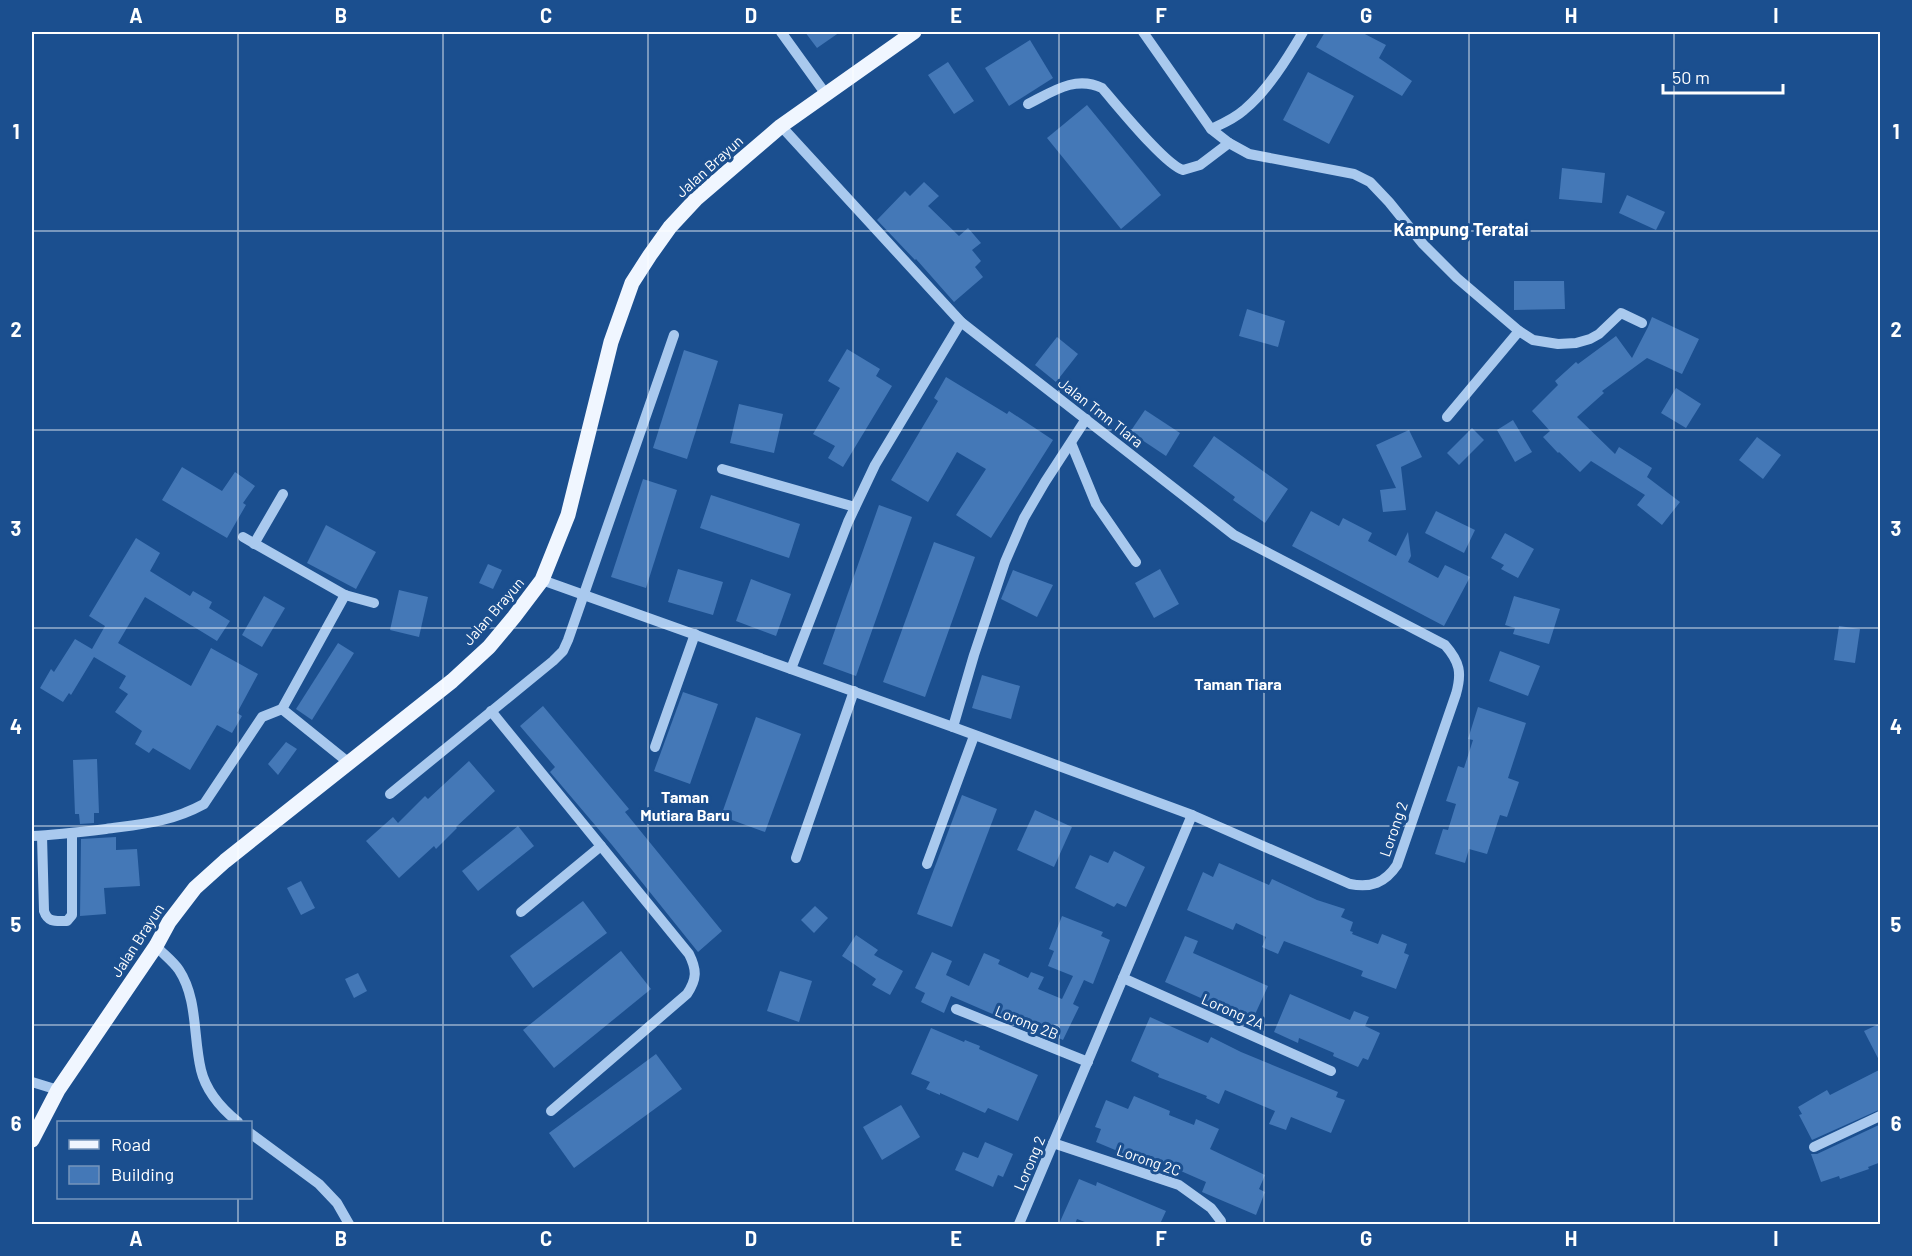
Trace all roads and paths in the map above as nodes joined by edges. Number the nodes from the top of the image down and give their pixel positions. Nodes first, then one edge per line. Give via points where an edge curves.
1 (781, 32) edge
2 (914, 32) edge
3 (1143, 32) edge
4 (1303, 32) edge
5 (825, 93) junction
6 (1028, 104) dead end
7 (781, 126) junction
8 (1211, 129) junction
9 (1229, 143) junction
10 (961, 322) junction
11 (1642, 323) dead end
12 (1519, 331) junction
13 (674, 335) dead end
14 (1447, 417) dead end
15 (1086, 420) junction
16 (1071, 443) junction
17 (722, 469) dead end
18 (283, 494) dead end
19 (855, 507) junction
20 (243, 537) dead end
21 (254, 544) junction
22 (1136, 562) dead end
23 (542, 580) junction
24 (345, 595) junction
25 (583, 595) junction
26 (374, 603) dead end
27 (695, 634) junction
28 (1454, 655) joint
29 (791, 669) junction
30 (854, 691) junction
31 (282, 708) junction
32 (491, 711) junction
33 (953, 727) junction
34 (975, 736) junction
35 (655, 747) dead end
36 (349, 763) junction
37 (390, 794) dead end
38 (1192, 815) junction
39 (72, 833) junction
40 (37, 836) edge
41 (602, 846) junction
42 (796, 858) dead end
43 (927, 864) dead end
44 (521, 912) dead end
45 (156, 946) junction
46 (1123, 978) junction
47 (956, 1009) dead end
48 (1088, 1062) junction
49 (1331, 1071) dead end
50 (32, 1082) edge
51 (58, 1090) junction
52 (551, 1111) dead end
53 (1881, 1116) edge
54 (237, 1121) edge
55 (252, 1134) edge
56 (32, 1140) edge
57 (1053, 1143) junction
58 (1814, 1147) dead end
59 (349, 1224) edge
60 (1019, 1224) edge
61 (1221, 1224) edge

1 - 5 street
2 - 5 main road, Jalan Brayun
3 - 8 street
4 - 8 street via 1253,102
5 - 7 main road, Jalan Brayun
6 - 9 street via 1067,84 1095,85 1102,88 1151,144 1183,170 1200,165
7 - 10 street, Jalan Tmn TIara
7 - 23 main road, Jalan Brayun via 697,198 670,227 632,283 611,342 568,515
8 - 9 street
9 - 12 street via 1249,154 1354,174 1370,182 1423,244
10 - 15 street, Jalan Tmn TIara
10 - 19 street via 875,465
11 - 12 street via 1624,313 1618,314 1590,339 1558,344 1533,340
12 - 14 street
13 - 25 street
15 - 16 street
15 - 28 street, Jalan Tmn TIara via 1234,535 1445,645
16 - 22 street via 1096,504
16 - 33 street via 1024,518 1005,562
17 - 19 street
18 - 21 street
19 - 29 street
20 - 21 street
21 - 24 street
23 - 25 street, Lorong 2
23 - 36 main road, Jalan Brayun via 489,647
24 - 26 street
24 - 31 street
25 - 27 street, Lorong 2
25 - 32 street via 562,651
27 - 29 street, Lorong 2
27 - 35 street
28 - 38 street, Lorong 2 via 1460,681 1456,694 1397,865 1382,881 1372,885 1350,884
29 - 30 street, Lorong 2
30 - 33 street, Lorong 2
30 - 42 street
31 - 36 street
31 - 39 street via 262,717 204,804 158,822
32 - 37 street
32 - 41 street
33 - 34 street, Lorong 2
34 - 38 street, Lorong 2
34 - 43 street
36 - 45 main road, Jalan Brayun via 195,888
38 - 46 street, Lorong 2
39 - 40 street
39 - 40 street via 72,915 67,921 53,922 46,917
41 - 44 street
41 - 52 street via 689,954 696,976 687,994
45 - 51 main road, Jalan Brayun
45 - 54 street via 178,969 187,987 201,1072 212,1095
46 - 48 street, Lorong 2
46 - 49 street, Lorong 2A
47 - 48 street, Lorong 2B
48 - 57 street, Lorong 2
50 - 51 street
51 - 56 main road, Jalan Brayun
53 - 58 street
55 - 59 street via 319,1184
57 - 60 street, Lorong 2
57 - 61 street, Lorong 2C via 1179,1185 1211,1208

